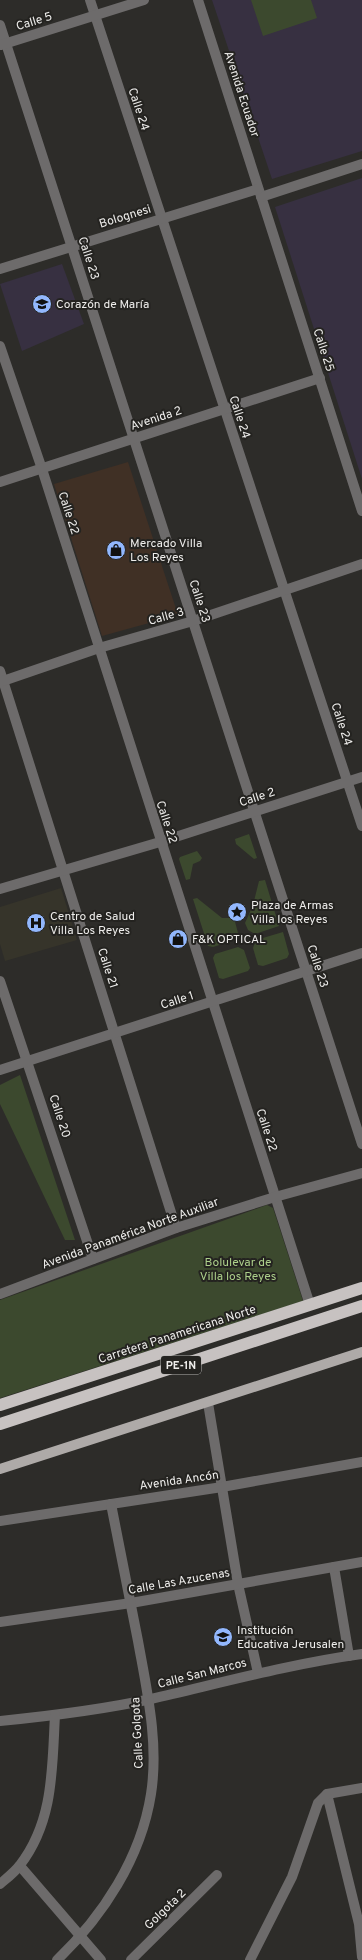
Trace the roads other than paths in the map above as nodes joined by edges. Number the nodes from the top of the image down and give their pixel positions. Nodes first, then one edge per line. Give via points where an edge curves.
1 (90, 0) edge
2 (144, 0) edge
3 (198, 0) edge
4 (94, 15) junction
5 (0, 25) edge
6 (3, 44) edge
7 (362, 164) edge
8 (259, 193) junction
9 (161, 219) junction
10 (72, 247) junction
11 (0, 269) edge
12 (0, 346) edge
13 (4, 370) edge
14 (320, 378) junction
15 (224, 409) junction
16 (134, 439) junction
17 (42, 469) junction
18 (0, 482) edge
19 (362, 511) edge
20 (362, 564) edge
21 (284, 590) junction
22 (193, 622) junction
23 (99, 648) junction
24 (0, 671) edge
25 (2, 682) edge
26 (362, 777) edge
27 (347, 782) junction
28 (254, 812) junction
29 (362, 826) edge
30 (160, 842) junction
31 (63, 870) junction
32 (0, 889) edge
33 (362, 953) edge
34 (306, 971) junction
35 (0, 981) edge
36 (212, 1002) junction
37 (115, 1034) junction
38 (28, 1062) junction
39 (0, 1070) edge
40 (362, 1144) edge
41 (362, 1173) edge
42 (275, 1196) junction
43 (176, 1228) junction
44 (94, 1259) junction
45 (362, 1288) edge
46 (0, 1294) edge
47 (310, 1305) junction
48 (362, 1306) edge
49 (362, 1352) edge
50 (208, 1403) junction
51 (0, 1405) edge
52 (0, 1424) edge
53 (362, 1462) edge
54 (0, 1469) edge
55 (222, 1487) junction
56 (111, 1504) junction
57 (0, 1520) edge
58 (362, 1562) edge
59 (334, 1567) junction
60 (238, 1584) junction
61 (131, 1603) junction
62 (0, 1622) edge
63 (362, 1654) edge
64 (348, 1656) junction
65 (258, 1673) junction
66 (149, 1700) junction
67 (55, 1715) junction
68 (0, 1721) edge
69 (362, 1788) edge
70 (327, 1794) junction
71 (20, 1866) junction
72 (217, 1875) dead end
73 (0, 1884) edge
74 (360, 1924) edge
75 (81, 1937) junction
76 (362, 1957) edge
77 (57, 1960) edge
78 (101, 1960) edge
79 (131, 1960) edge
80 (250, 1960) edge

1 - 4 street, Calle 24
2 - 4 street, Calle 5
3 - 8 street, Avenida Ecuador
4 - 6 street, Calle 5
4 - 9 street, Calle 24
5 - 6 street, Calle 23
6 - 10 street, Calle 23
7 - 8 street, Bolognesi
8 - 9 street, Bolognesi
8 - 14 street, Calle 25
9 - 10 street, Bolognesi
9 - 15 street, Calle 24
10 - 11 street, Bolognesi
10 - 16 street, Calle 23
12 - 13 street, Calle 22
13 - 17 street, Calle 22
14 - 15 street, Avenida 2
14 - 19 street, Calle 25
15 - 16 street, Avenida 2
15 - 21 street, Calle 24
16 - 17 street, Avenida 2
16 - 22 street, Calle 23
17 - 18 street, Avenida 2
17 - 23 street, Calle 22
20 - 21 street, Calle 3
21 - 22 street, Calle 3
21 - 27 street, Calle 24
22 - 23 street, Calle 3
22 - 28 street, Calle 23
23 - 25 street, Calle 3
23 - 30 street, Calle 22
24 - 25 street, Calle 21
25 - 31 street, Calle 21
26 - 27 street, Calle 2
27 - 28 street, Calle 2
27 - 29 street, Calle 24
28 - 30 street, Calle 2
28 - 34 street, Calle 23
30 - 31 street
30 - 36 street, Calle 22
31 - 32 street
31 - 37 street, Calle 21
33 - 34 street, Calle 1
34 - 36 street, Calle 1
34 - 40 street, Calle 23
35 - 38 street, Calle 20
36 - 37 street, Calle 1
36 - 42 street, Calle 22
37 - 38 street, Calle 1
37 - 43 street, Calle 21
38 - 39 street, Calle 1
38 - 44 street, Calle 20
41 - 42 street, Avenida Panamérica Norte Auxiliar
42 - 43 street, Avenida Panamérica Norte Auxiliar
42 - 47 street, Calle 22
43 - 44 street, Avenida Panamérica Norte Auxiliar
44 - 46 street, Avenida Panamérica Norte Auxiliar
45 - 47 highway, Carretera Panamericana Norte / PE-1N
47 - 51 highway, Carretera Panamericana Norte / PE-1N
48 - 52 highway, PE-1N
49 - 50 main road
50 - 54 main road
50 - 55 street
53 - 55 street, Avenida Ancón
55 - 56 street, Avenida Ancón
55 - 60 street
56 - 57 street, Avenida Ancón
56 - 61 street, Calle Golgota
58 - 59 street, Calle Las Azucenas
59 - 60 street, Calle Las Azucenas
59 - 64 street
60 - 61 street, Calle Las Azucenas
60 - 65 street
61 - 62 street, Calle Las Azucenas
61 - 66 street, Calle Golgota
63 - 64 street, Calle San Marcos
64 - 65 street, Calle San Marcos
65 - 66 street, Calle San Marcos
66 - 67 street, Calle San Marcos
66 - 75 street, Calle Golgota via 154,1758 151,1794 143,1830 121,1880
67 - 68 street, Calle San Marcos
67 - 71 street via 51,1790 47,1811 37,1838
69 - 70 street
70 - 74 street
70 - 80 street via 318,1803 292,1877
71 - 73 street
71 - 75 street
72 - 79 street, Golgota 2
74 - 76 street
75 - 77 street, Calle Golgota
75 - 78 street

